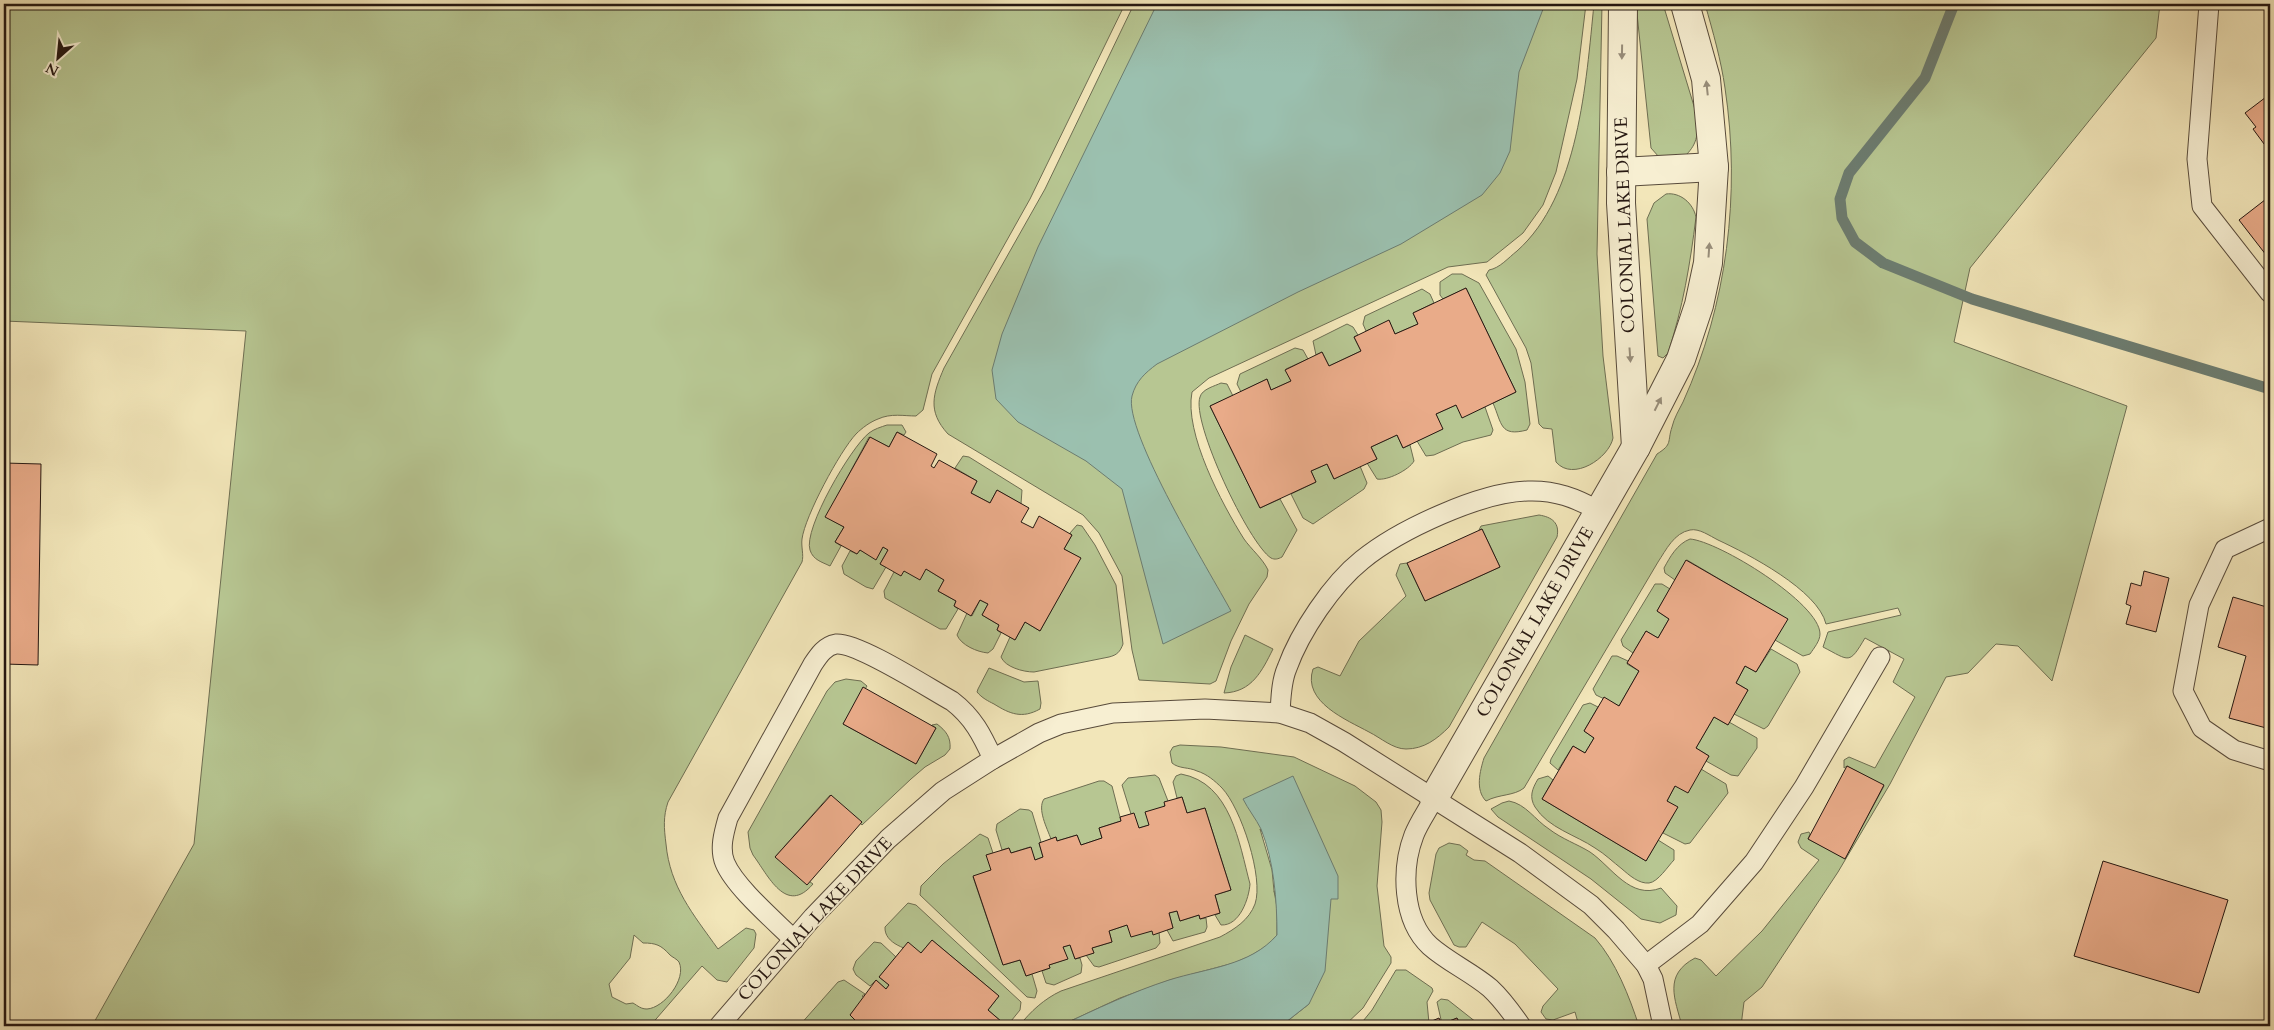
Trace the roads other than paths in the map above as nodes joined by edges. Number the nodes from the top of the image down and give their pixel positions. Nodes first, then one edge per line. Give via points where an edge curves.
1 (1623, 4) edge
2 (1685, 4) edge
3 (2209, 4) edge
4 (1714, 167) junction
5 (1621, 172) junction
6 (2270, 293) edge
7 (1636, 447) junction
8 (1599, 511) junction
9 (2270, 528) edge
10 (1880, 656) dead end
11 (1280, 713) junction
12 (993, 759) junction
13 (2270, 761) edge
14 (1434, 798) junction
15 (794, 940) junction
16 (1646, 965) junction
17 (718, 1026) edge
18 (1521, 1026) edge
19 (1664, 1026) edge

1 -> 5 street, COLONIAL LAKE DRIVE
4 -> 2 street, COLONIAL LAKE DRIVE via 1706,79
3 - 6 lane via 2197,159 2202,206
4 - 5 street
7 -> 4 street, COLONIAL LAKE DRIVE via 1681,358 1699,305 1708,263
5 -> 7 street, COLONIAL LAKE DRIVE
7 - 8 street, COLONIAL LAKE DRIVE
8 - 11 lane via 1575,497 1541,491 1515,492 1435,517 1361,560 1332,591 1309,625 1286,669
8 - 14 street, COLONIAL LAKE DRIVE
9 - 13 lane via 2225,549 2199,605 2184,691 2202,728 2234,750
10 - 16 lane via 1804,787 1754,862 1700,924
11 - 12 lane, COLONIAL LAKE DRIVE via 1205,709 1113,713 1061,724
11 - 14 lane, COLONIAL LAKE DRIVE via 1310,723
12 - 15 lane, COLONIAL LAKE DRIVE via 943,791 888,839
12 - 15 lane via 979,729 952,701 856,648 835,644 821,653 728,818 722,839 724,862 745,892
14 - 16 lane, COLONIAL LAKE DRIVE via 1520,853 1591,905
14 - 18 lane via 1414,836 1408,861 1407,902 1412,916 1420,934 1431,947 1490,988
15 - 17 lane, COLONIAL LAKE DRIVE
16 - 19 lane, COLONIAL LAKE DRIVE via 1654,979

